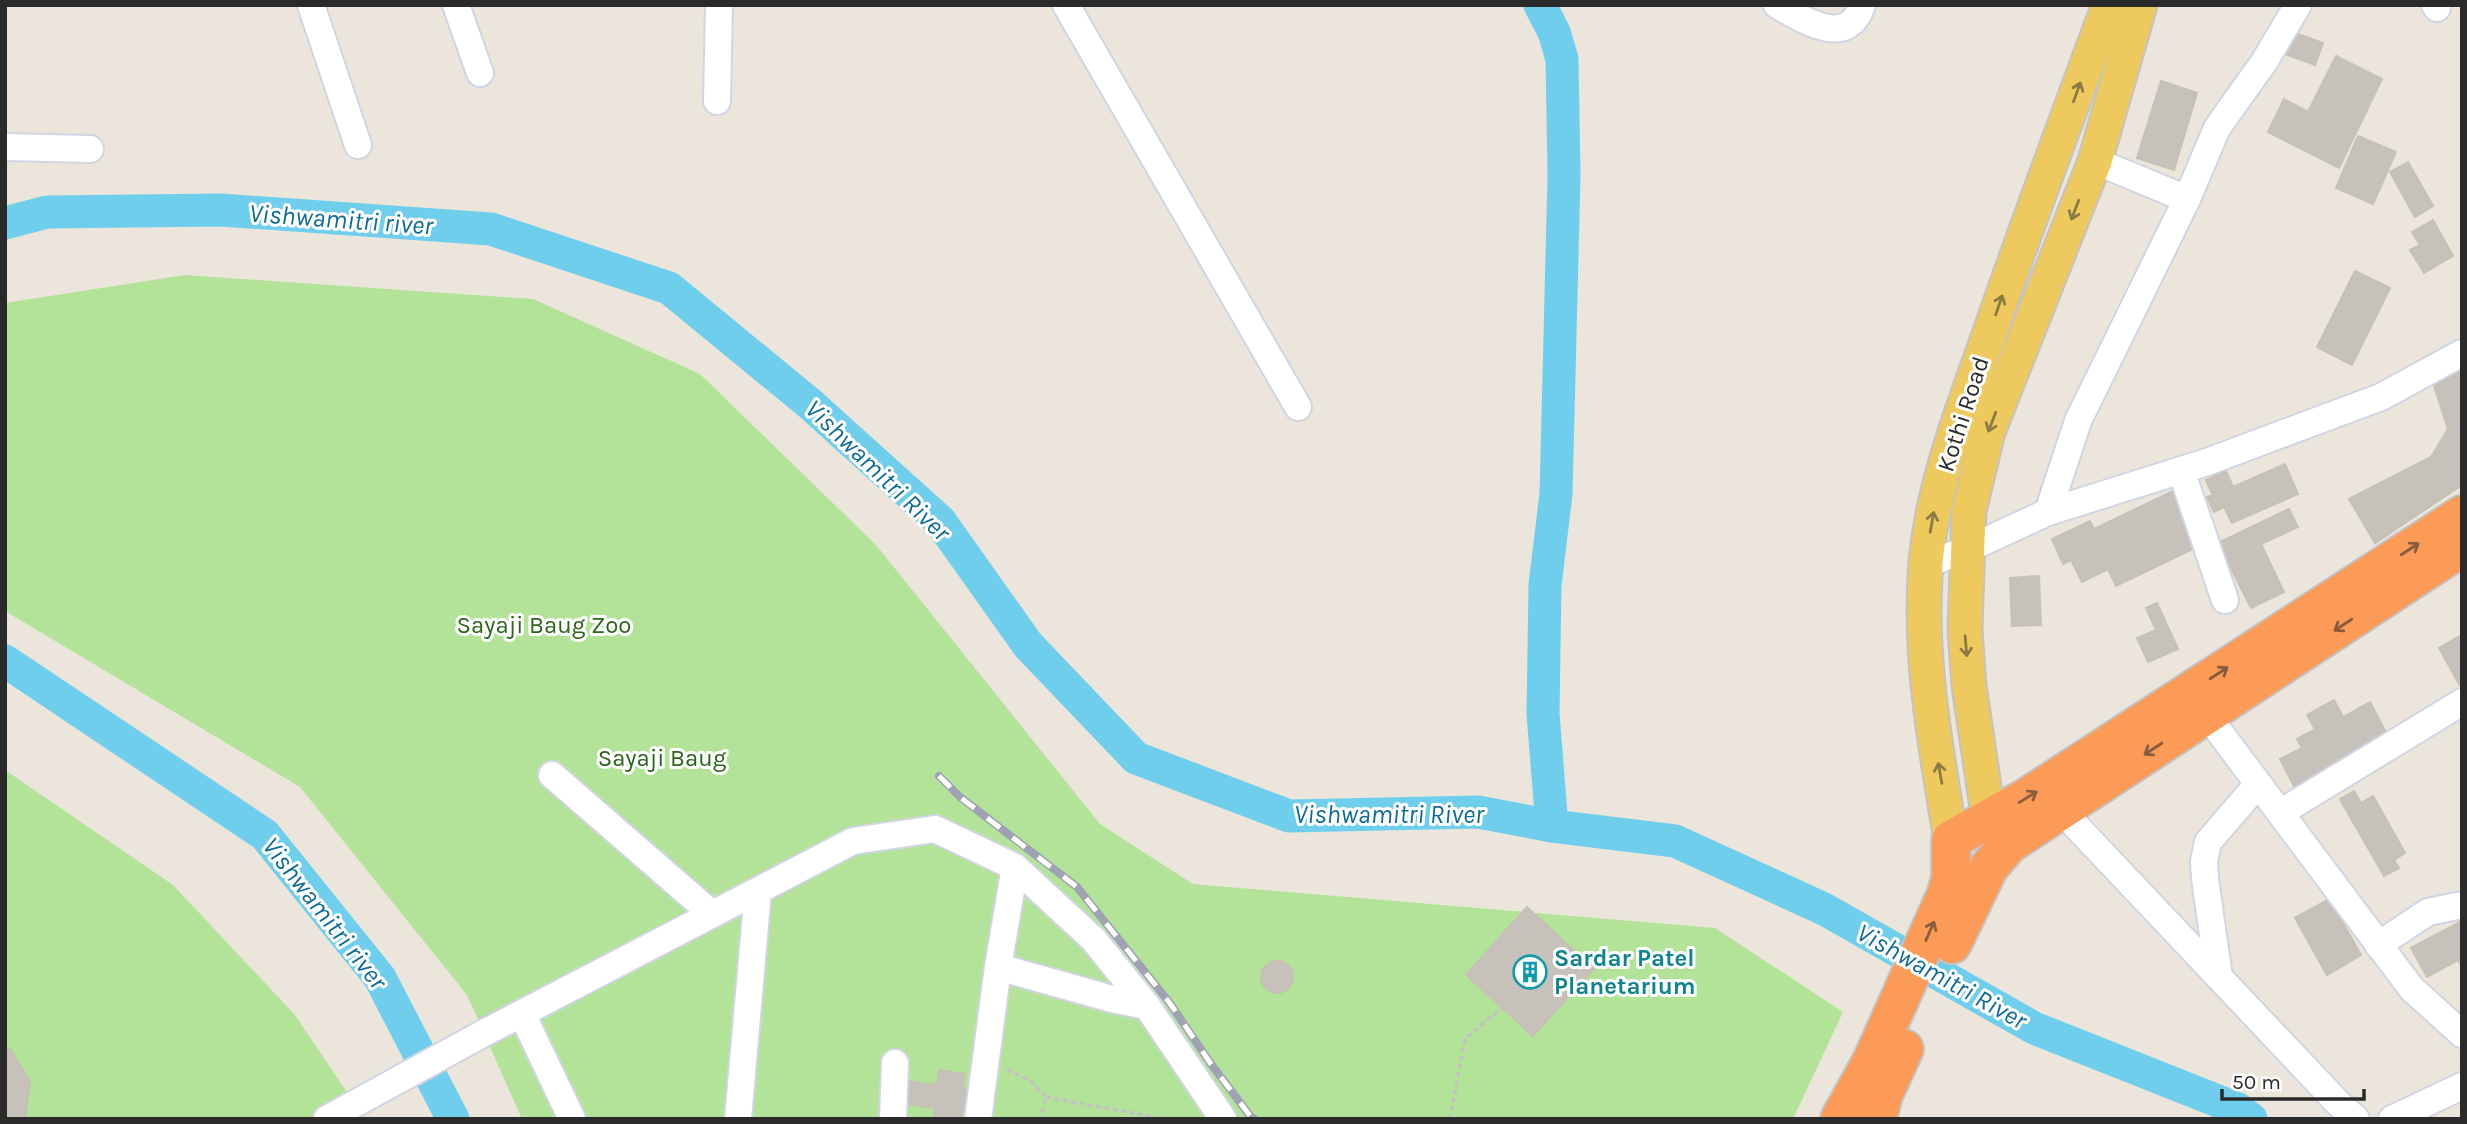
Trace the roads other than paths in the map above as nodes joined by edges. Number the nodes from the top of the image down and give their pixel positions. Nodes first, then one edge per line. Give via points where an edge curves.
1 (311, 5) edge
2 (456, 5) edge
3 (719, 5) edge
4 (1066, 5) edge
5 (1777, 5) edge
6 (1862, 5) edge
7 (2109, 5) edge
8 (2140, 5) edge
9 (2298, 5) edge
10 (480, 73) dead end
11 (717, 101) dead end
12 (358, 145) dead end
13 (5, 147) edge
14 (90, 149) dead end
15 (2095, 161) junction
16 (2188, 199) junction
17 (2462, 354) edge
18 (1298, 407) dead end
19 (2181, 470) junction
20 (2048, 512) junction
21 (2462, 515) edge
22 (2462, 547) edge
23 (1966, 550) junction
24 (1926, 564) junction
25 (2225, 600) dead end
26 (2462, 702) edge
27 (2206, 714) junction
28 (552, 775) dead end
29 (2259, 784) junction
30 (2060, 809) junction
31 (2280, 813) junction
32 (1989, 820) junction
33 (1996, 857) junction
34 (1015, 867) junction
35 (1955, 879) junction
36 (758, 891) junction
37 (2462, 905) edge
38 (712, 914) junction
39 (2378, 945) junction
40 (998, 967) junction
41 (2219, 977) junction
42 (1147, 1006) junction
43 (522, 1014) junction
44 (2462, 1034) edge
45 (895, 1063) dead end
46 (1883, 1065) junction
47 (2462, 1086) edge
48 (327, 1119) edge
49 (572, 1119) edge
50 (738, 1119) edge
51 (893, 1119) edge
52 (978, 1119) edge
53 (1223, 1119) edge
54 (1840, 1119) edge
55 (1877, 1119) edge
56 (2356, 1119) edge
57 (2392, 1119) edge

1 - 12 street
2 - 10 street
3 - 11 street
4 - 18 street
5 - 6 street via 1817,27 1835,30 1860,13
24 -> 7 main road, Kothi Road via 1931,523 1954,436
8 - 15 main road, Kothi Road
9 - 16 street via 2217,128
13 - 14 street
15 - 16 street
15 -> 23 main road, Kothi Road via 1988,432 1969,511
16 - 20 street via 2078,421
17 - 19 street via 2381,397
19 - 20 street
19 - 25 street
20 - 23 street
32 -> 21 highway
22 -> 27 highway
23 - 24 street
23 -> 32 main road, Kothi Road via 1969,686
35 -> 24 main road, Kothi Road via 1926,667
26 - 31 street
27 - 29 street
27 -> 30 highway
28 - 38 street
29 - 31 street
29 - 41 street via 2208,842 2204,861
30 - 33 highway
30 - 41 street
31 - 39 street
32 - 33 highway
32 - 35 highway
33 - 35 highway
34 - 36 street via 935,829 853,841
34 - 40 street
34 - 42 street via 1094,940
35 - 46 highway
36 - 38 street
36 - 50 street
37 - 39 street via 2428,912
38 - 43 street
39 - 44 street via 2413,989
40 - 42 street
40 - 52 street
41 - 56 street
42 - 53 street
43 - 48 street
43 - 49 street
45 - 51 street
46 - 54 highway
46 - 55 highway
47 - 57 street

